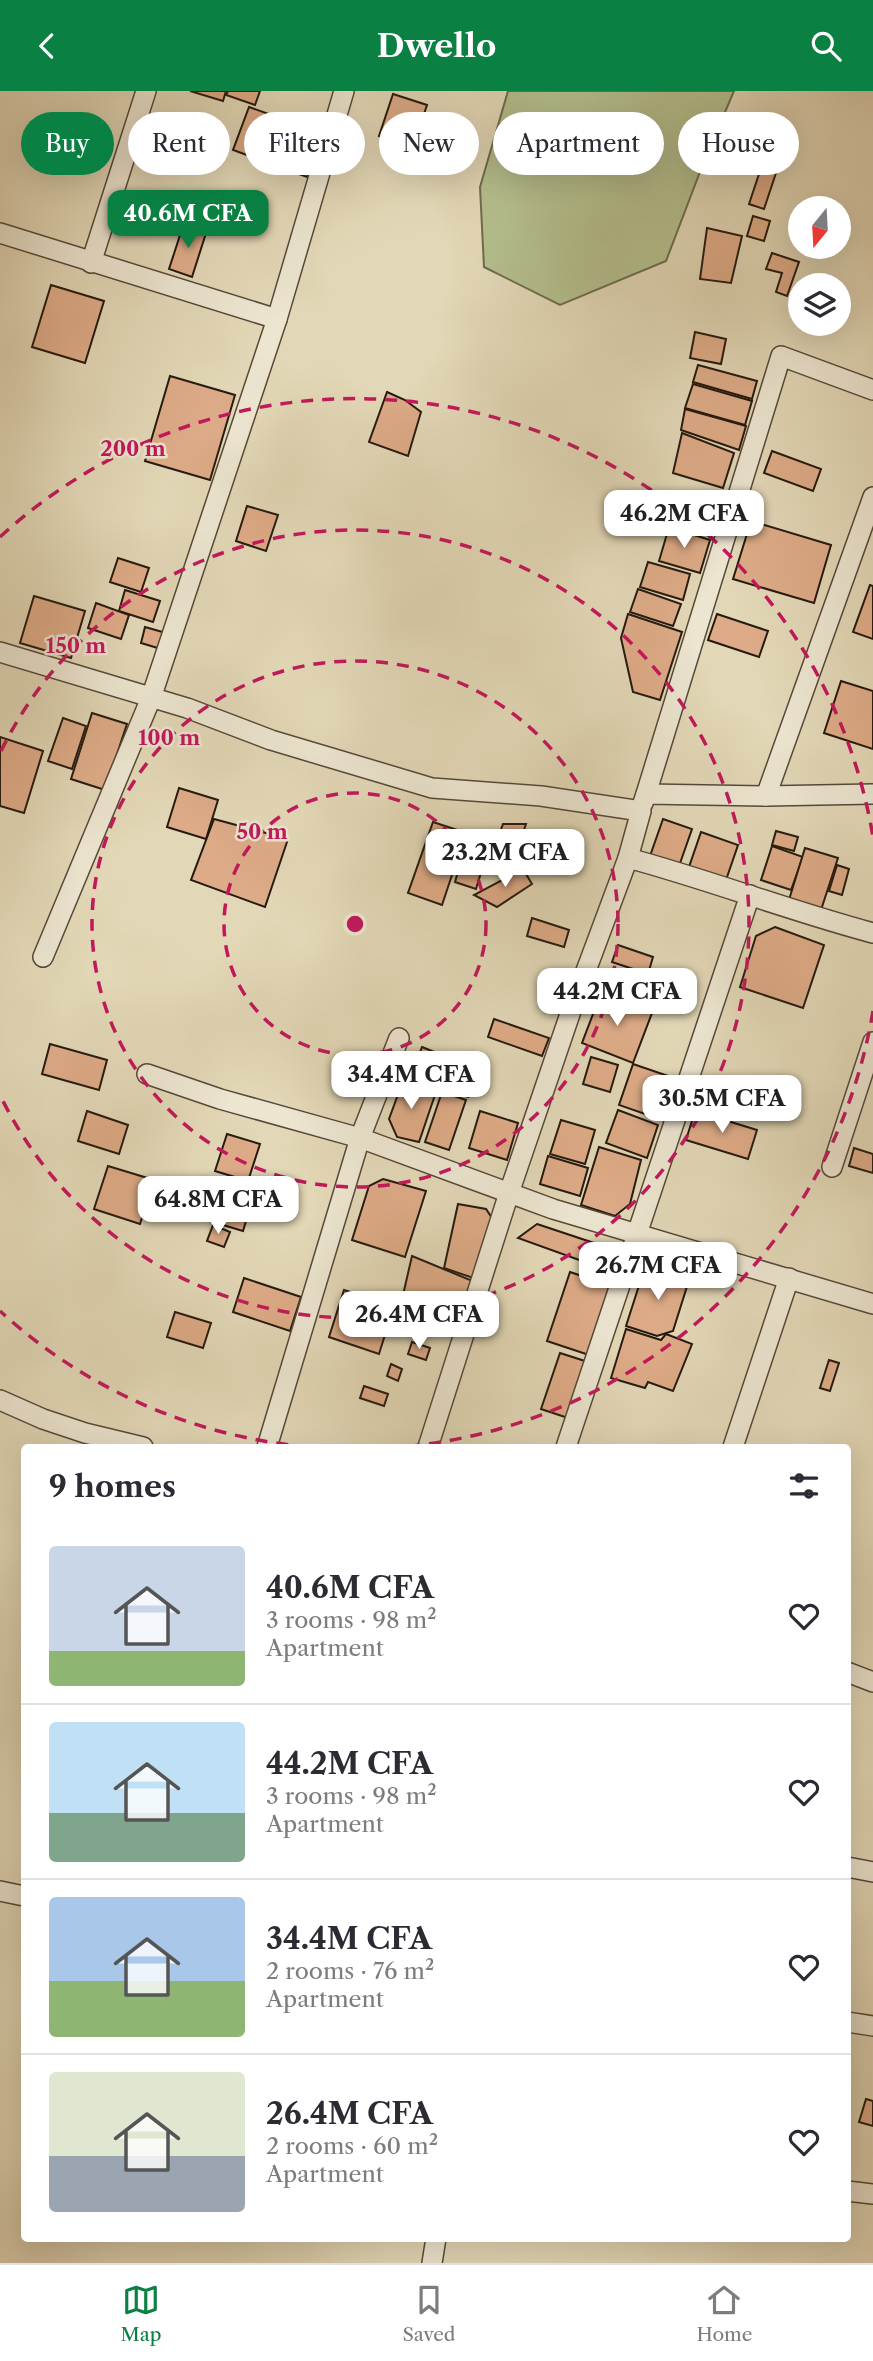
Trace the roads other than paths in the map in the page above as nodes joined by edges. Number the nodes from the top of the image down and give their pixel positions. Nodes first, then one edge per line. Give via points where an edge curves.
1 (146, 91) edge
2 (344, 91) edge
3 (0, 233) edge
4 (91, 263) junction
5 (277, 319) junction
6 (873, 390) edge
7 (873, 497) edge
8 (0, 652) edge
9 (151, 698) junction
10 (873, 794) edge
11 (766, 796) junction
12 (643, 802) junction
13 (628, 858) junction
14 (750, 895) junction
15 (873, 933) edge
16 (43, 957) dead end
17 (399, 1038) dead end
18 (873, 1042) edge
19 (147, 1074) dead end
20 (360, 1138) junction
21 (832, 1167) dead end
22 (509, 1193) junction
23 (637, 1234) junction
24 (789, 1278) junction
25 (873, 1304) edge
26 (0, 1400) edge
27 (130, 1444) edge
28 (268, 1444) edge
29 (429, 1444) edge
30 (567, 1444) edge
31 (734, 1444) edge
32 (851, 1674) edge
33 (873, 1682) edge
34 (851, 1868) edge
35 (873, 1872) edge
36 (0, 1891) edge
37 (21, 1895) edge
38 (851, 2023) edge
39 (873, 2026) edge
40 (851, 2191) edge
41 (873, 2194) edge
42 (435, 2242) edge
43 (432, 2263) edge

1 - 4 street
2 - 5 street
3 - 4 street
4 - 5 street
5 - 9 street
6 - 12 street via 781,356
7 - 11 street
8 - 9 street
9 - 12 street via 432,788
9 - 16 street
10 - 11 street
11 - 12 street
12 - 13 street
13 - 14 street
13 - 22 street
14 - 15 street
14 - 23 street
17 - 20 street
18 - 21 street
19 - 20 street
20 - 22 street
20 - 28 street
22 - 23 street
22 - 29 street
23 - 24 street
23 - 30 street
24 - 25 street
24 - 31 street
26 - 27 street via 43,1419
32 - 33 street
34 - 35 street
36 - 37 street
38 - 39 street
40 - 41 street
42 - 43 street

